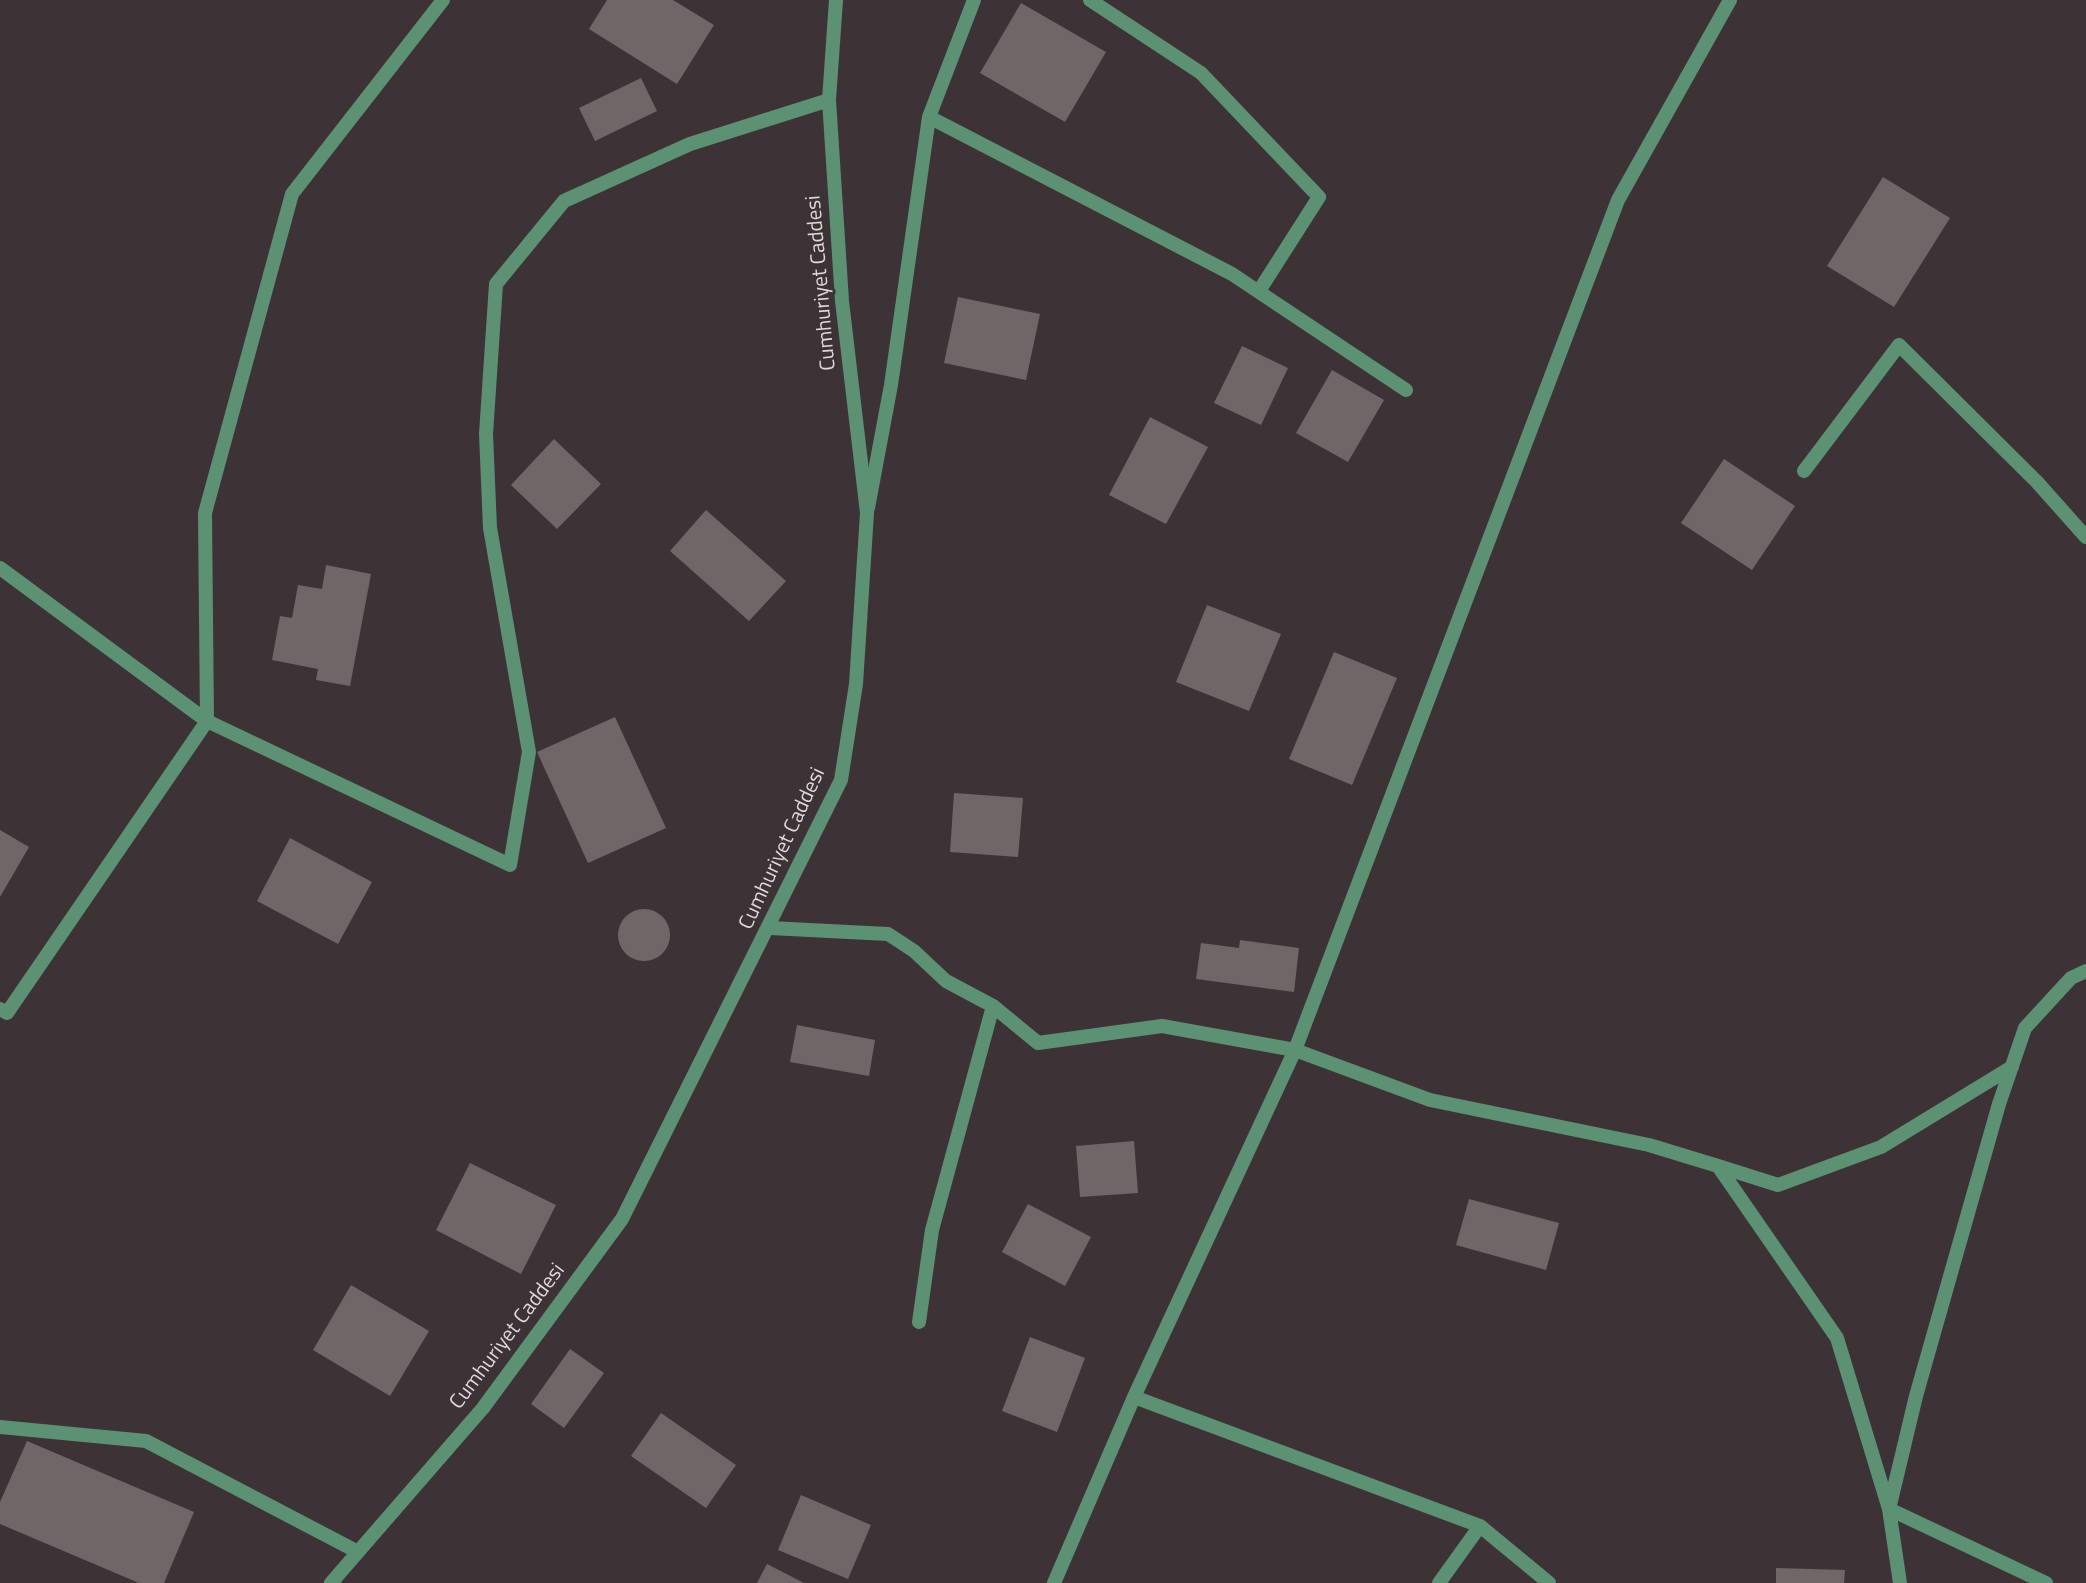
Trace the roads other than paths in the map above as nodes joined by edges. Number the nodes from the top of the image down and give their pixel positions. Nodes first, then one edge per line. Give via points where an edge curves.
1 (443, 0) edge
2 (836, 0) edge
3 (974, 0) edge
4 (1090, 0) edge
5 (1730, 0) edge
6 (829, 100) junction
7 (929, 117) junction
8 (1259, 292) junction
9 (1406, 390) dead end
10 (1804, 471) dead end
11 (867, 513) junction
12 (2086, 537) edge
13 (0, 568) edge
14 (207, 721) junction
15 (770, 928) junction
16 (2086, 971) edge
17 (993, 1006) junction
18 (0, 1009) edge
19 (1295, 1050) junction
20 (2012, 1067) junction
21 (1718, 1166) junction
22 (919, 1322) dead end
23 (1134, 1397) junction
24 (0, 1427) edge
25 (1889, 1509) junction
26 (1480, 1526) junction
27 (358, 1552) junction
28 (331, 1583) edge
29 (1055, 1583) edge
30 (1439, 1583) edge
31 (1549, 1583) edge
32 (1900, 1583) edge
33 (2046, 1583) edge

1 - 14 street via 292,194 205,513
2 - 6 street, Cumhuriyet Caddesi
3 - 7 street
4 - 8 street via 1201,73 1319,197
5 - 19 street via 1618,200
6 - 11 street, Cumhuriyet Caddesi via 842,301
6 - 14 street via 690,144 564,201 496,284 486,434 490,528 530,752 510,865
7 - 8 street
7 - 11 street via 891,385
8 - 9 street
10 - 12 street via 1899,345
11 - 15 street, Cumhuriyet Caddesi via 856,684 841,780
13 - 14 street
14 - 18 street via 7,1013
15 - 17 street via 888,934 946,981
15 - 27 street, Cumhuriyet Caddesi via 622,1219 483,1408
16 - 20 street via 2071,978 2025,1028
17 - 19 street via 1038,1043 1162,1026
17 - 22 street via 932,1230
19 - 21 street via 1430,1100 1650,1145
19 - 23 street
20 - 21 street via 1881,1147 1777,1185
20 - 25 street via 1916,1396
21 - 25 street via 1837,1338
23 - 26 street
23 - 29 street
24 - 27 street via 146,1440
25 - 32 street
25 - 33 street
26 - 30 street
26 - 31 street
27 - 28 street, Cumhuriyet Caddesi

